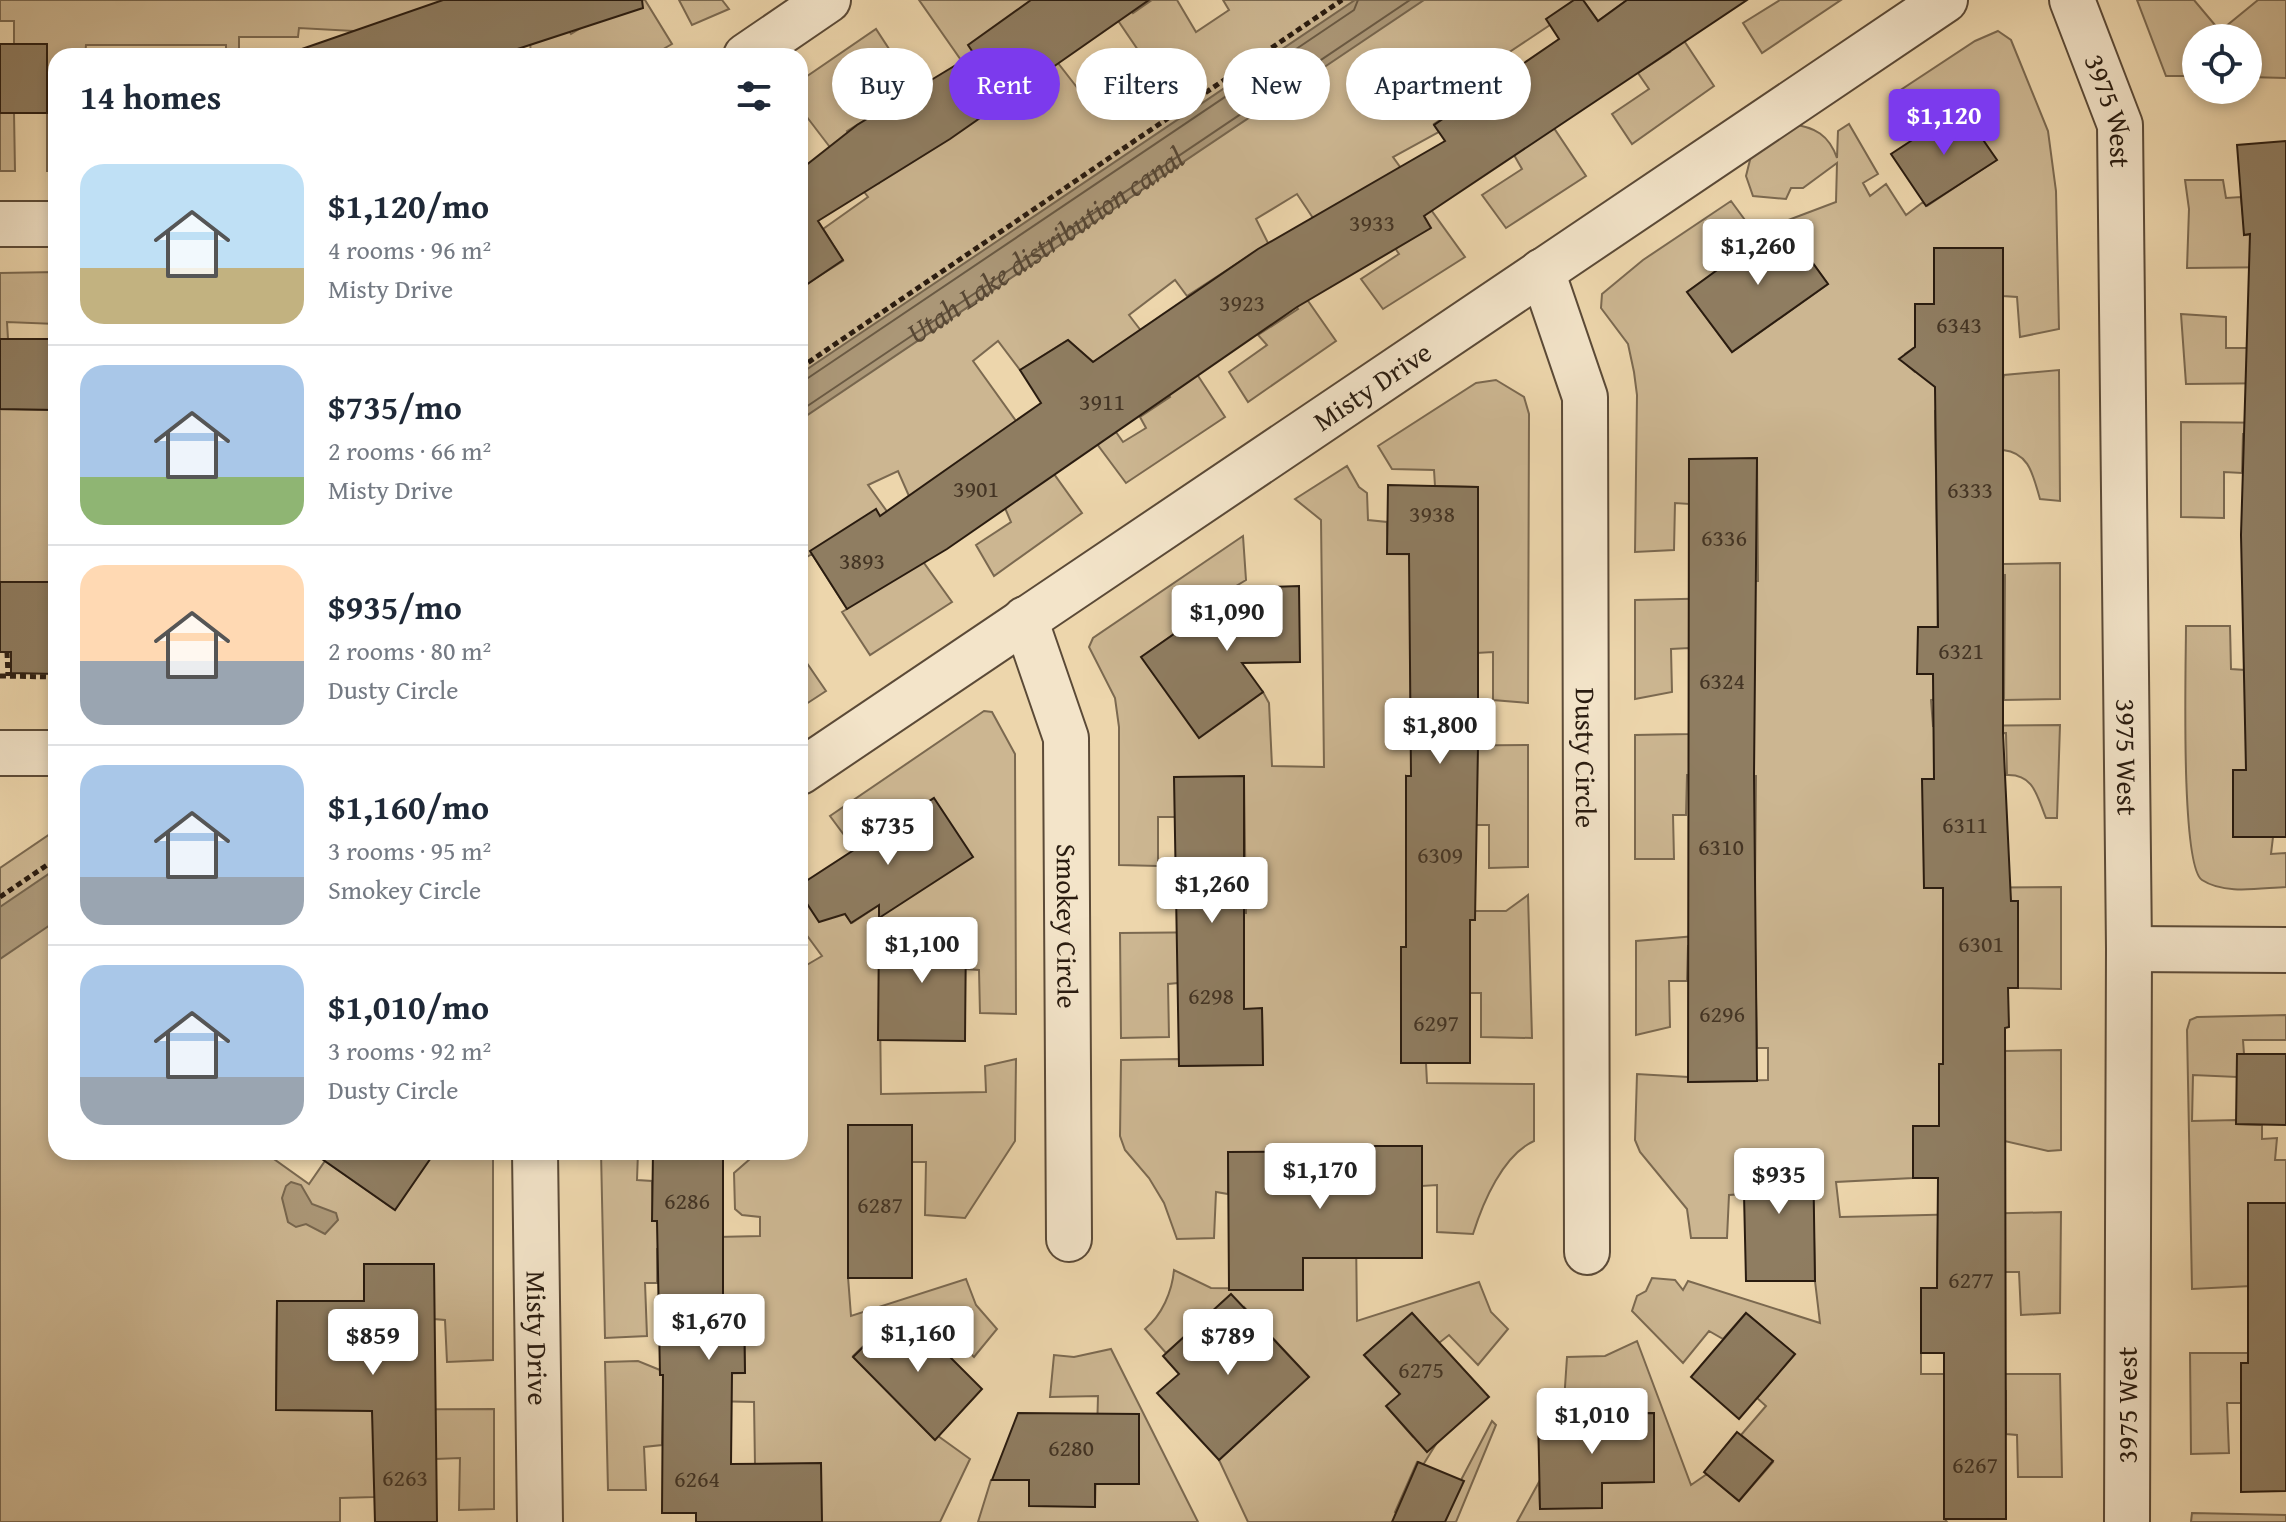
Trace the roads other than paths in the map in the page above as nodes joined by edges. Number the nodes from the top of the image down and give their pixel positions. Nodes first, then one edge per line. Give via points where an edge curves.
1 (828, 0) edge
2 (1945, 0) edge
3 (2072, 0) edge
4 (758, 48) edge
5 (0, 224) edge
6 (48, 224) edge
7 (1542, 271) junction
8 (1025, 619) junction
9 (0, 753) edge
10 (48, 753) edge
11 (808, 767) edge
12 (2129, 949) junction
13 (2286, 950) edge
14 (535, 1160) edge
15 (1069, 1239) dead end
16 (1587, 1252) dead end
17 (540, 1522) edge
18 (2127, 1522) edge

1 - 4 street
2 - 7 street, Misty Drive
3 - 12 street, 3975 West via 2120,125
5 - 6 street
7 - 8 street, Misty Drive
7 - 16 street, Dusty Circle via 1585,397
8 - 11 street, Misty Drive
8 - 15 street, Smokey Circle via 1066,738
9 - 10 street
12 - 13 street
12 - 18 street, 3975 West
14 - 17 street, Misty Drive

